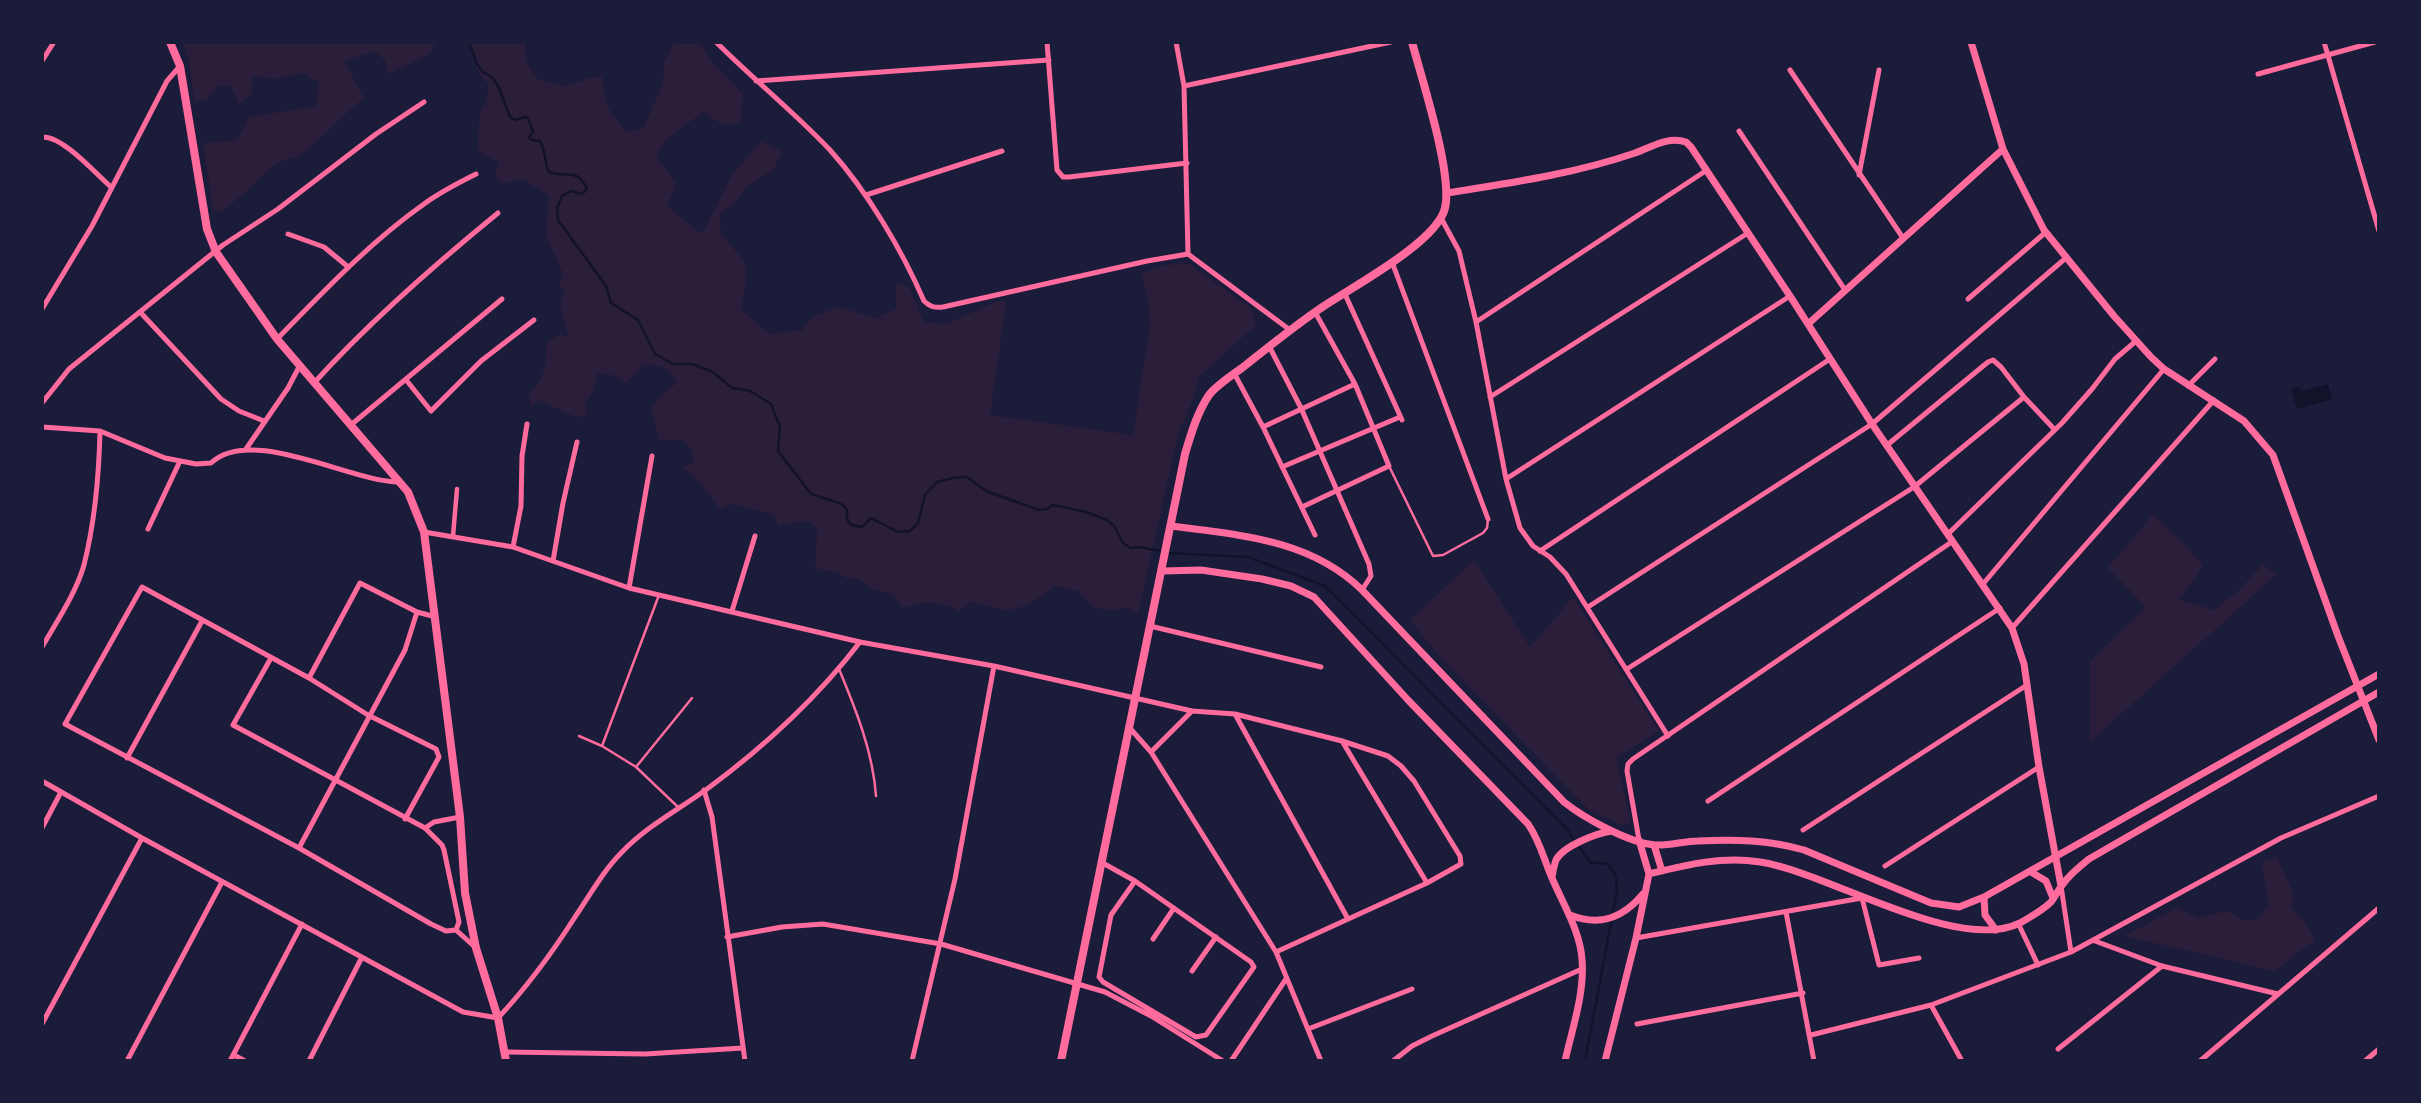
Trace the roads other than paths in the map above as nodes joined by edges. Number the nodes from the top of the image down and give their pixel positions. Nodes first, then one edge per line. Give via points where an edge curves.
1 (54, 42) edge
2 (170, 42) edge
3 (716, 42) edge
4 (1047, 42) edge
5 (1176, 42) edge
6 (1391, 42) edge
7 (1412, 42) edge
8 (1970, 42) edge
9 (2324, 42) edge
10 (2375, 42) edge
11 (2328, 56) junction
12 (1049, 60) junction
13 (42, 61) edge
14 (180, 66) junction
15 (1790, 70) dead end
16 (1879, 71) dead end
17 (2258, 74) dead end
18 (757, 81) junction
19 (1184, 86) junction
20 (424, 102) dead end
21 (1739, 131) dead end
22 (42, 137) edge
23 (2003, 149) junction
24 (1002, 151) dead end
25 (1187, 163) junction
26 (1707, 170) junction
27 (475, 174) dead end
28 (1859, 175) junction
29 (111, 187) junction
30 (1447, 194) junction
31 (866, 195) junction
32 (498, 213) dead end
33 (1441, 218) junction
34 (2379, 231) edge
35 (2046, 232) junction
36 (1748, 233) junction
37 (288, 234) dead end
38 (1903, 238) junction
39 (216, 252) junction
40 (1188, 254) junction
41 (2067, 257) junction
42 (1392, 262) junction
43 (347, 267) junction
44 (1845, 290) junction
45 (1344, 292) junction
46 (1790, 296) junction
47 (502, 299) dead end
48 (1968, 299) dead end
49 (42, 309) edge
50 (1315, 312) junction
51 (141, 313) junction
52 (534, 320) dead end
53 (1476, 322) junction
54 (1808, 324) junction
55 (1290, 330) junction
56 (277, 339) junction
57 (2136, 341) junction
58 (1269, 346) junction
59 (1830, 359) junction
60 (2215, 359) dead end
61 (299, 367) junction
62 (2164, 369) junction
63 (1234, 373) junction
64 (407, 381) junction
65 (314, 383) junction
66 (1355, 384) junction
67 (2188, 386) junction
68 (1490, 397) junction
69 (2024, 397) junction
70 (2214, 400) junction
71 (42, 403) edge
72 (1301, 408) junction
73 (264, 421) junction
74 (352, 424) junction
75 (527, 424) dead end
76 (1871, 424) junction
77 (42, 427) edge
78 (1263, 427) junction
79 (1373, 430) junction
80 (2054, 430) junction
81 (100, 431) junction
82 (577, 442) dead end
83 (1886, 446) junction
84 (246, 449) junction
85 (1319, 450) junction
86 (652, 456) dead end
87 (180, 461) junction
88 (1389, 466) junction
89 (1282, 467) junction
90 (1506, 479) junction
91 (399, 482) junction
92 (1914, 487) junction
93 (457, 489) dead end
94 (1336, 490) junction
95 (1302, 506) junction
96 (1488, 519) joint
97 (148, 529) dead end
98 (1170, 530) junction
99 (424, 532) junction
100 (1315, 535) dead end
101 (1952, 535) junction
102 (453, 536) junction
103 (755, 536) dead end
104 (513, 547) junction
105 (1540, 551) junction
106 (553, 561) junction
107 (1163, 567) junction
108 (1983, 584) junction
109 (629, 588) junction
110 (1362, 590) junction
111 (659, 595) junction
112 (1588, 607) junction
113 (2000, 608) junction
114 (732, 611) junction
115 (417, 612) junction
116 (436, 617) junction
117 (202, 621) junction
118 (1150, 626) junction
119 (2012, 628) junction
120 (860, 642) junction
121 (42, 647) edge
122 (271, 658) junction
123 (994, 666) junction
124 (1321, 667) dead end
125 (839, 669) junction
126 (1627, 669) junction
127 (2379, 674) edge
128 (309, 678) junction
129 (2027, 685) junction
130 (2358, 686) junction
131 (2379, 692) edge
132 (692, 698) dead end
133 (1135, 698) junction
134 (2364, 700) junction
135 (1192, 711) junction
136 (1235, 714) junction
137 (368, 715) junction
138 (1128, 726) junction
139 (579, 736) dead end
140 (1668, 736) junction
141 (2379, 740) edge
142 (1342, 741) junction
143 (602, 746) junction
144 (1151, 752) junction
145 (127, 758) junction
146 (2039, 767) junction
147 (636, 768) junction
148 (334, 779) junction
149 (42, 781) edge
150 (704, 790) junction
151 (61, 792) junction
152 (876, 796) dead end
153 (2379, 796) edge
154 (1709, 801) dead end
155 (678, 807) junction
156 (460, 817) junction
157 (405, 818) junction
158 (42, 828) edge
159 (425, 828) junction
160 (1803, 830) dead end
161 (1613, 831) junction
162 (142, 838) junction
163 (1639, 840) junction
164 (1654, 845) junction
165 (299, 848) junction
166 (2056, 858) junction
167 (1101, 862) junction
168 (1885, 866) dead end
169 (1662, 871) junction
170 (2031, 872) junction
171 (1649, 874) junction
172 (1552, 878) junction
173 (1135, 881) junction
174 (222, 882) junction
175 (1427, 883) junction
176 (2061, 886) junction
177 (1645, 891) junction
178 (1984, 897) junction
179 (1863, 898) junction
180 (2054, 898) junction
181 (1174, 908) junction
182 (2379, 908) edge
183 (1786, 912) junction
184 (1570, 915) junction
185 (1348, 919) junction
186 (2018, 923) junction
187 (302, 924) junction
188 (456, 930) junction
189 (1996, 930) junction
190 (727, 937) junction
191 (1216, 937) junction
192 (1636, 938) junction
193 (1153, 939) dead end
194 (2095, 941) junction
195 (941, 944) junction
196 (476, 948) junction
197 (1276, 952) junction
198 (2071, 952) junction
199 (362, 957) junction
200 (1919, 958) dead end
201 (2038, 965) junction
202 (2162, 966) junction
203 (1582, 970) junction
204 (1192, 971) dead end
205 (1286, 979) junction
206 (1076, 982) junction
207 (1412, 989) dead end
208 (1803, 993) junction
209 (2278, 994) junction
210 (1931, 1005) junction
211 (498, 1018) junction
212 (42, 1024) edge
213 (1637, 1024) dead end
214 (1308, 1029) junction
215 (1811, 1035) junction
216 (743, 1048) junction
217 (2058, 1049) dead end
218 (2379, 1049) edge
219 (506, 1056) edge
220 (232, 1058) edge
221 (1319, 1060) edge
222 (127, 1061) edge
223 (245, 1061) edge
224 (309, 1061) edge
225 (745, 1061) edge
226 (912, 1061) edge
227 (1060, 1061) edge
228 (1223, 1061) edge
229 (1231, 1061) edge
230 (1394, 1061) edge
231 (1565, 1061) edge
232 (1605, 1061) edge
233 (1814, 1061) edge
234 (1962, 1061) edge
235 (2200, 1061) edge
236 (2365, 1061) edge

1 - 13 street
2 - 14 main road
3 - 18 street
4 - 12 street
5 - 19 street
6 - 19 street
7 - 30 main road
8 - 23 street
9 - 11 street
10 - 11 street
11 - 17 street
11 - 34 street
12 - 18 street
12 - 25 street via 1060,174 1069,177
14 - 29 street via 167,81
14 - 39 main road via 207,229
15 - 28 street
16 - 28 street
18 - 31 street via 803,122
19 - 25 street
20 - 39 street
21 - 44 street
22 - 29 street via 64,146
23 - 35 street
23 - 38 street
24 - 31 street
25 - 40 street
26 - 30 street via 1686,142 1670,140 1541,178
26 - 36 street
26 - 53 street
27 - 43 street via 419,207
28 - 38 street
29 - 49 street
30 - 33 main road
31 - 40 street via 924,301 936,308
32 - 65 street via 353,340
33 - 42 main road
33 - 53 street via 1459,251
35 - 41 street
35 - 48 street
36 - 46 street
36 - 68 street
37 - 43 street via 324,247
38 - 44 street
39 - 51 street
39 - 56 main road
40 - 55 street
41 - 57 street
41 - 76 street
42 - 45 main road
42 - 96 street
43 - 56 street
44 - 54 street
45 - 50 main road
45 - 79 street via 1401,419
46 - 54 street
46 - 90 street
47 - 64 street
50 - 55 main road
50 - 66 street
51 - 71 street via 69,369
51 - 73 street via 221,399
52 - 64 street via 481,361 431,411
53 - 68 street
54 - 59 street
55 - 58 main road
56 - 61 main road
57 - 62 street
57 - 80 street
58 - 63 main road
58 - 72 street
59 - 76 street
59 - 105 street
60 - 67 street
61 - 65 main road
61 - 73 street
62 - 67 street
62 - 108 street
63 - 78 street
63 - 98 main road via 1210,393 1200,413 1185,454
64 - 74 street
65 - 74 main road
66 - 72 street
66 - 79 street
67 - 70 street
68 - 90 street
69 - 80 street
69 - 83 street via 1997,362 1988,362
69 - 92 street
70 - 119 street
70 - 130 street via 2244,421 2273,455
72 - 78 street
72 - 85 street
73 - 84 street
74 - 91 main road
75 - 104 street via 521,514
76 - 83 street
76 - 112 street
77 - 81 street
78 - 89 street
79 - 85 street
79 - 88 street
80 - 101 street
81 - 87 street
81 - 121 street via 99,480 83,567
82 - 106 street
83 - 92 street
84 - 87 street via 219,456 211,463
84 - 91 street via 305,458 384,482
85 - 89 street
85 - 94 street
86 - 109 street
87 - 97 street
88 - 94 street
88 - 96 lane via 1433,556 1483,533
89 - 95 street
90 - 105 street via 1520,528
91 - 99 main road via 415,503
92 - 101 street
92 - 126 street
93 - 102 street
94 - 95 street
94 - 110 street via 1369,564 1371,576
95 - 100 street
98 - 107 main road
98 - 110 street via 1272,540 1331,566
99 - 102 street
99 - 116 main road
101 - 108 street
101 - 140 street
102 - 104 street
103 - 114 street
104 - 106 street
105 - 112 street via 1559,565
106 - 109 street
107 - 118 main road
107 - 172 street via 1262,579 1314,597 1528,824
108 - 113 street
109 - 111 street
110 - 161 street via 1563,802
111 - 114 street
111 - 143 lane
112 - 126 street
113 - 119 street
113 - 154 street
114 - 120 street
115 - 116 street
115 - 128 street via 360,583
115 - 137 street via 405,650
116 - 156 main road
117 - 122 street
117 - 145 street
117 - 145 street via 142,587 65,724
118 - 124 street
118 - 133 main road
119 - 129 street
120 - 123 street
120 - 125 street
122 - 128 street
122 - 148 street via 233,725
123 - 133 street
123 - 195 street
125 - 150 street via 776,732
125 - 152 lane via 869,750
126 - 140 street
127 - 130 street
128 - 137 street
129 - 146 street
129 - 160 street
130 - 134 street
130 - 166 street
131 - 134 street
132 - 147 lane
133 - 135 street
133 - 138 main road
134 - 141 street
134 - 176 street via 2089,859
135 - 136 street
135 - 144 street
136 - 142 street
136 - 185 street
137 - 148 street
137 - 157 street via 436,748 439,757
138 - 144 street
138 - 167 main road
139 - 143 lane
140 - 163 street via 1628,764
142 - 175 street
142 - 175 street via 1388,756 1401,766 1460,856 1461,864
143 - 147 lane
144 - 197 street
145 - 165 street
146 - 166 street
146 - 168 street
147 - 155 lane
148 - 157 street
148 - 165 street
149 - 151 street
150 - 155 street
150 - 190 street via 712,817
151 - 158 street
151 - 162 street
153 - 194 street via 2281,838
155 - 211 street via 620,854 526,988
156 - 159 street
156 - 196 main road via 465,893
157 - 159 street
159 - 188 street via 444,850 459,922
161 - 163 street
161 - 172 street via 1589,837 1562,853
162 - 174 street
162 - 212 street
163 - 164 street
163 - 171 street
164 - 169 street
164 - 178 street via 1759,841 1804,850 1931,903 1959,907
165 - 188 street via 438,928
166 - 170 street
166 - 176 street
167 - 173 street
167 - 206 main road
169 - 171 street
169 - 179 street via 1716,860 1758,862
170 - 178 street
170 - 180 street via 2046,881
171 - 177 street
172 - 184 street
173 - 181 street
173 - 191 street via 1111,915 1099,977 1196,1037 1206,1035 1254,967
174 - 187 street
174 - 222 street
175 - 185 street
176 - 180 street
176 - 198 street
177 - 184 street via 1627,911 1598,922
177 - 192 street
178 - 189 street via 1985,915
179 - 183 street
179 - 189 street via 1962,928
179 - 200 street via 1879,965
180 - 186 street
181 - 191 street
181 - 193 street
182 - 209 street
183 - 192 street
183 - 208 street
184 - 203 street
185 - 197 street
186 - 189 street
186 - 201 street
187 - 199 street
187 - 220 street
188 - 196 street
190 - 195 street via 823,925
190 - 216 street
191 - 204 street
192 - 232 street
194 - 198 street
194 - 202 street
195 - 206 street
195 - 226 street
196 - 211 main road
197 - 205 street
198 - 201 street
199 - 211 street via 463,1012
199 - 224 street
201 - 210 street
202 - 209 street
202 - 217 street
203 - 230 street via 1432,1036
203 - 231 street
205 - 214 street
205 - 229 street
206 - 227 main road
206 - 228 street via 1151,1016
207 - 214 street
208 - 213 street
208 - 215 street
209 - 235 street
210 - 215 street
210 - 234 street
211 - 219 main road
214 - 221 street
215 - 233 street
216 - 219 street
216 - 225 street
218 - 236 street
220 - 223 street

